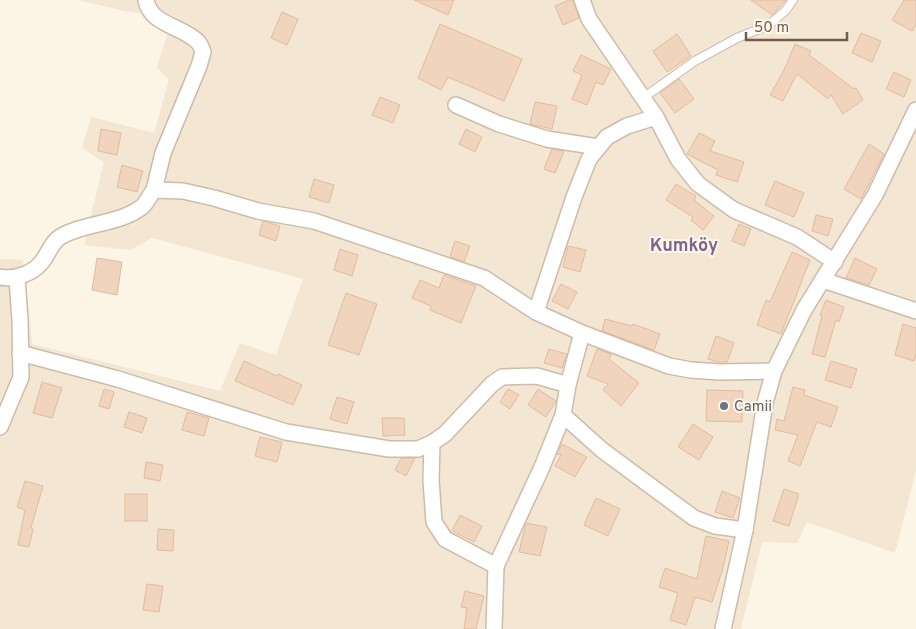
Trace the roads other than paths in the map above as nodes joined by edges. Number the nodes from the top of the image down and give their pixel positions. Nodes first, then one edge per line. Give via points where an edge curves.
1 (146, 0) edge
2 (582, 0) edge
3 (793, 0) edge
4 (643, 98) junction
5 (456, 105) dead end
6 (916, 110) edge
7 (656, 117) junction
8 (598, 147) junction
9 (154, 190) junction
10 (835, 262) junction
11 (0, 277) edge
12 (17, 278) junction
13 (823, 280) junction
14 (916, 311) edge
15 (536, 312) junction
16 (582, 333) junction
17 (20, 353) junction
18 (774, 371) junction
19 (568, 385) junction
20 (563, 415) junction
21 (0, 427) edge
22 (432, 443) junction
23 (746, 530) junction
24 (496, 566) junction
25 (494, 629) edge
26 (723, 629) edge

1 - 9 street via 156,18 198,42 203,52 163,153
2 - 4 street via 590,19
3 - 4 lane via 768,25 695,61
4 - 7 street
5 - 8 street via 499,124 547,139
6 - 10 street via 875,195
7 - 8 street via 627,126 607,137
7 - 10 street via 678,159 698,184 734,210 796,237
8 - 15 street via 589,159 574,197
9 - 12 street via 144,205 127,216 59,238 43,261
9 - 15 street via 184,191 258,211 314,221 484,278
10 - 13 street
11 - 12 street
12 - 17 street
13 - 14 street
13 - 18 street via 804,310
15 - 16 street
16 - 18 street via 669,366 720,372
16 - 19 street
17 - 21 street via 21,377
17 - 22 street via 118,379 286,432 389,449 418,449
18 - 23 street via 765,403
19 - 20 street
19 - 22 street via 537,376 502,377
20 - 23 street via 602,450 694,518 715,526
20 - 24 street
22 - 24 street via 434,522 445,539
23 - 26 street
24 - 25 street

